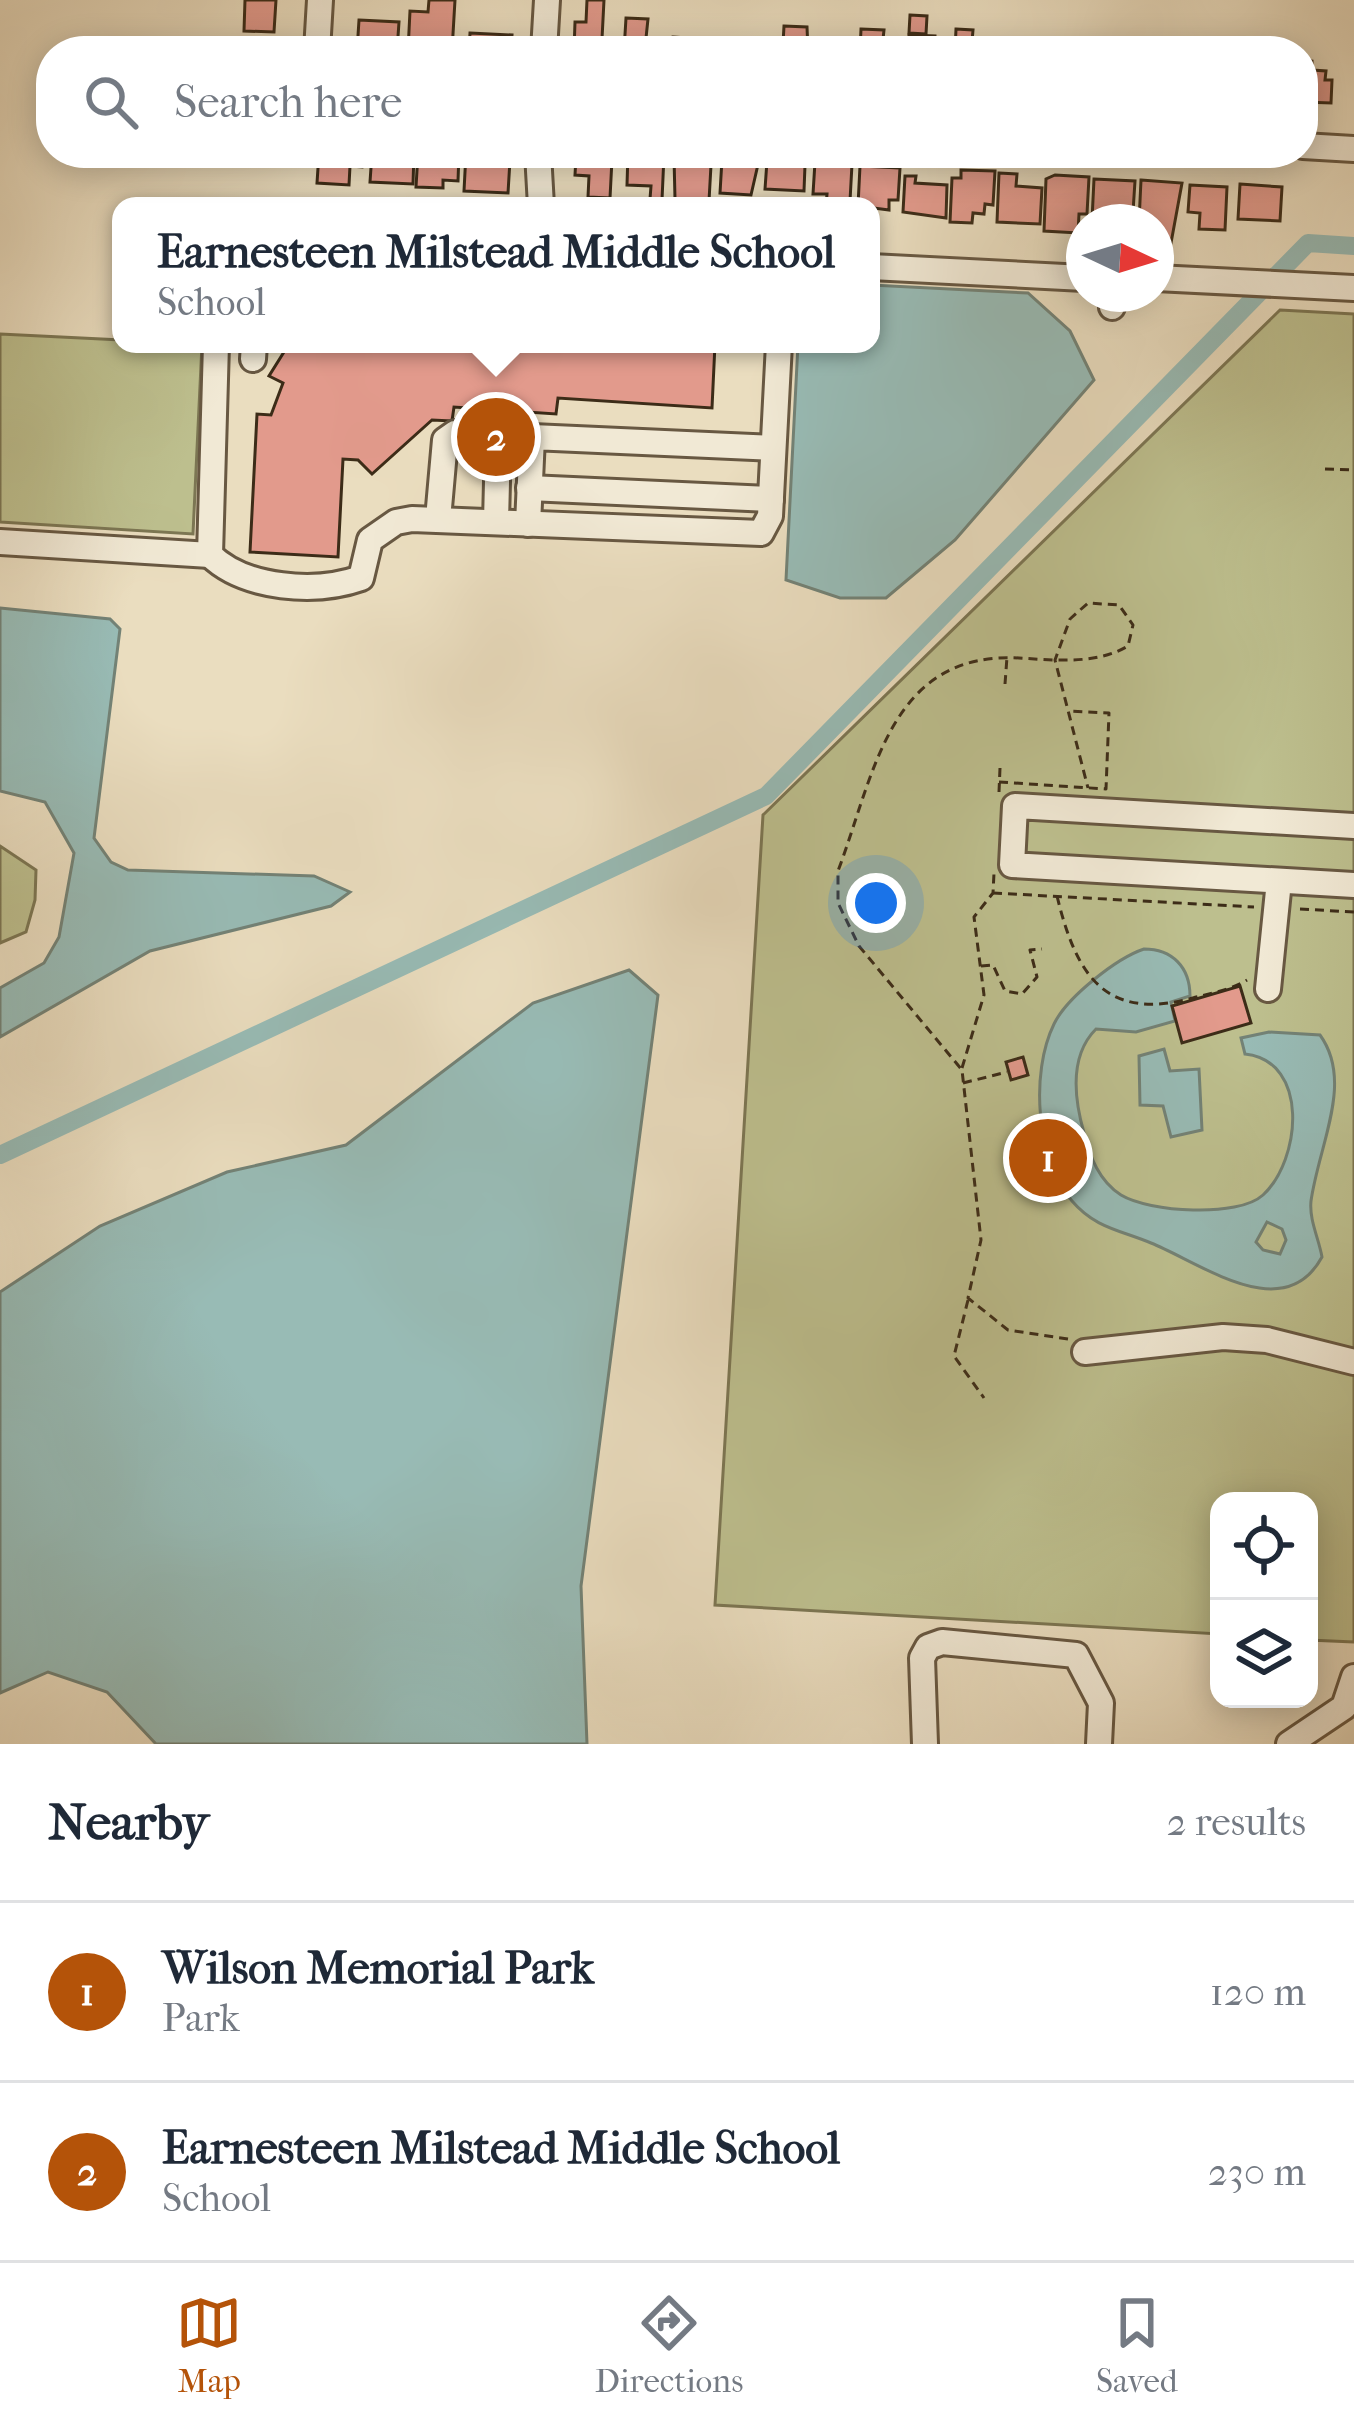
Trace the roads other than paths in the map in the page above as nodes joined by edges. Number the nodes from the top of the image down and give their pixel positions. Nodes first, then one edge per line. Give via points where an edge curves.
1 (320, 0) edge
2 (547, 0) edge
3 (318, 36) edge
4 (545, 36) edge
5 (1318, 147) edge
6 (1354, 149) edge
7 (880, 267) edge
8 (1066, 277) edge
9 (1174, 279) edge
10 (1354, 288) edge
11 (216, 353) edge
12 (778, 353) edge
13 (773, 448) junction
14 (529, 488) junction
15 (771, 499) junction
16 (438, 519) junction
17 (496, 522) junction
18 (527, 524) junction
19 (0, 542) edge
20 (210, 555) junction
21 (1354, 826) edge
22 (1279, 881) junction
23 (1354, 885) edge
24 (1268, 989) dead end
25 (1085, 1352) road end
26 (1354, 1362) edge
27 (1354, 1677) edge
28 (1325, 1720) junction
29 (926, 1744) edge
30 (1099, 1744) edge
31 (1289, 1744) edge
32 (1341, 1744) edge

1 - 3 street
2 - 4 street
5 - 6 street
7 - 8 street
9 - 10 street
11 - 20 street
12 - 13 street
13 - 14 street via 532,437
13 - 15 street
14 - 15 street
14 - 18 street
15 - 18 street via 766,526 748,536
16 - 17 street
16 - 17 street via 441,454 455,433 499,441
16 - 20 street via 396,522 370,540 361,578 340,585 248,580
17 - 18 street
19 - 20 street
21 - 22 street via 1016,806 1012,865
22 - 23 street
22 - 24 street
25 - 26 street via 1223,1337
27 - 28 street via 1344,1707
28 - 31 street
28 - 32 street
29 - 30 street via 922,1658 942,1642 1076,1655 1101,1703

